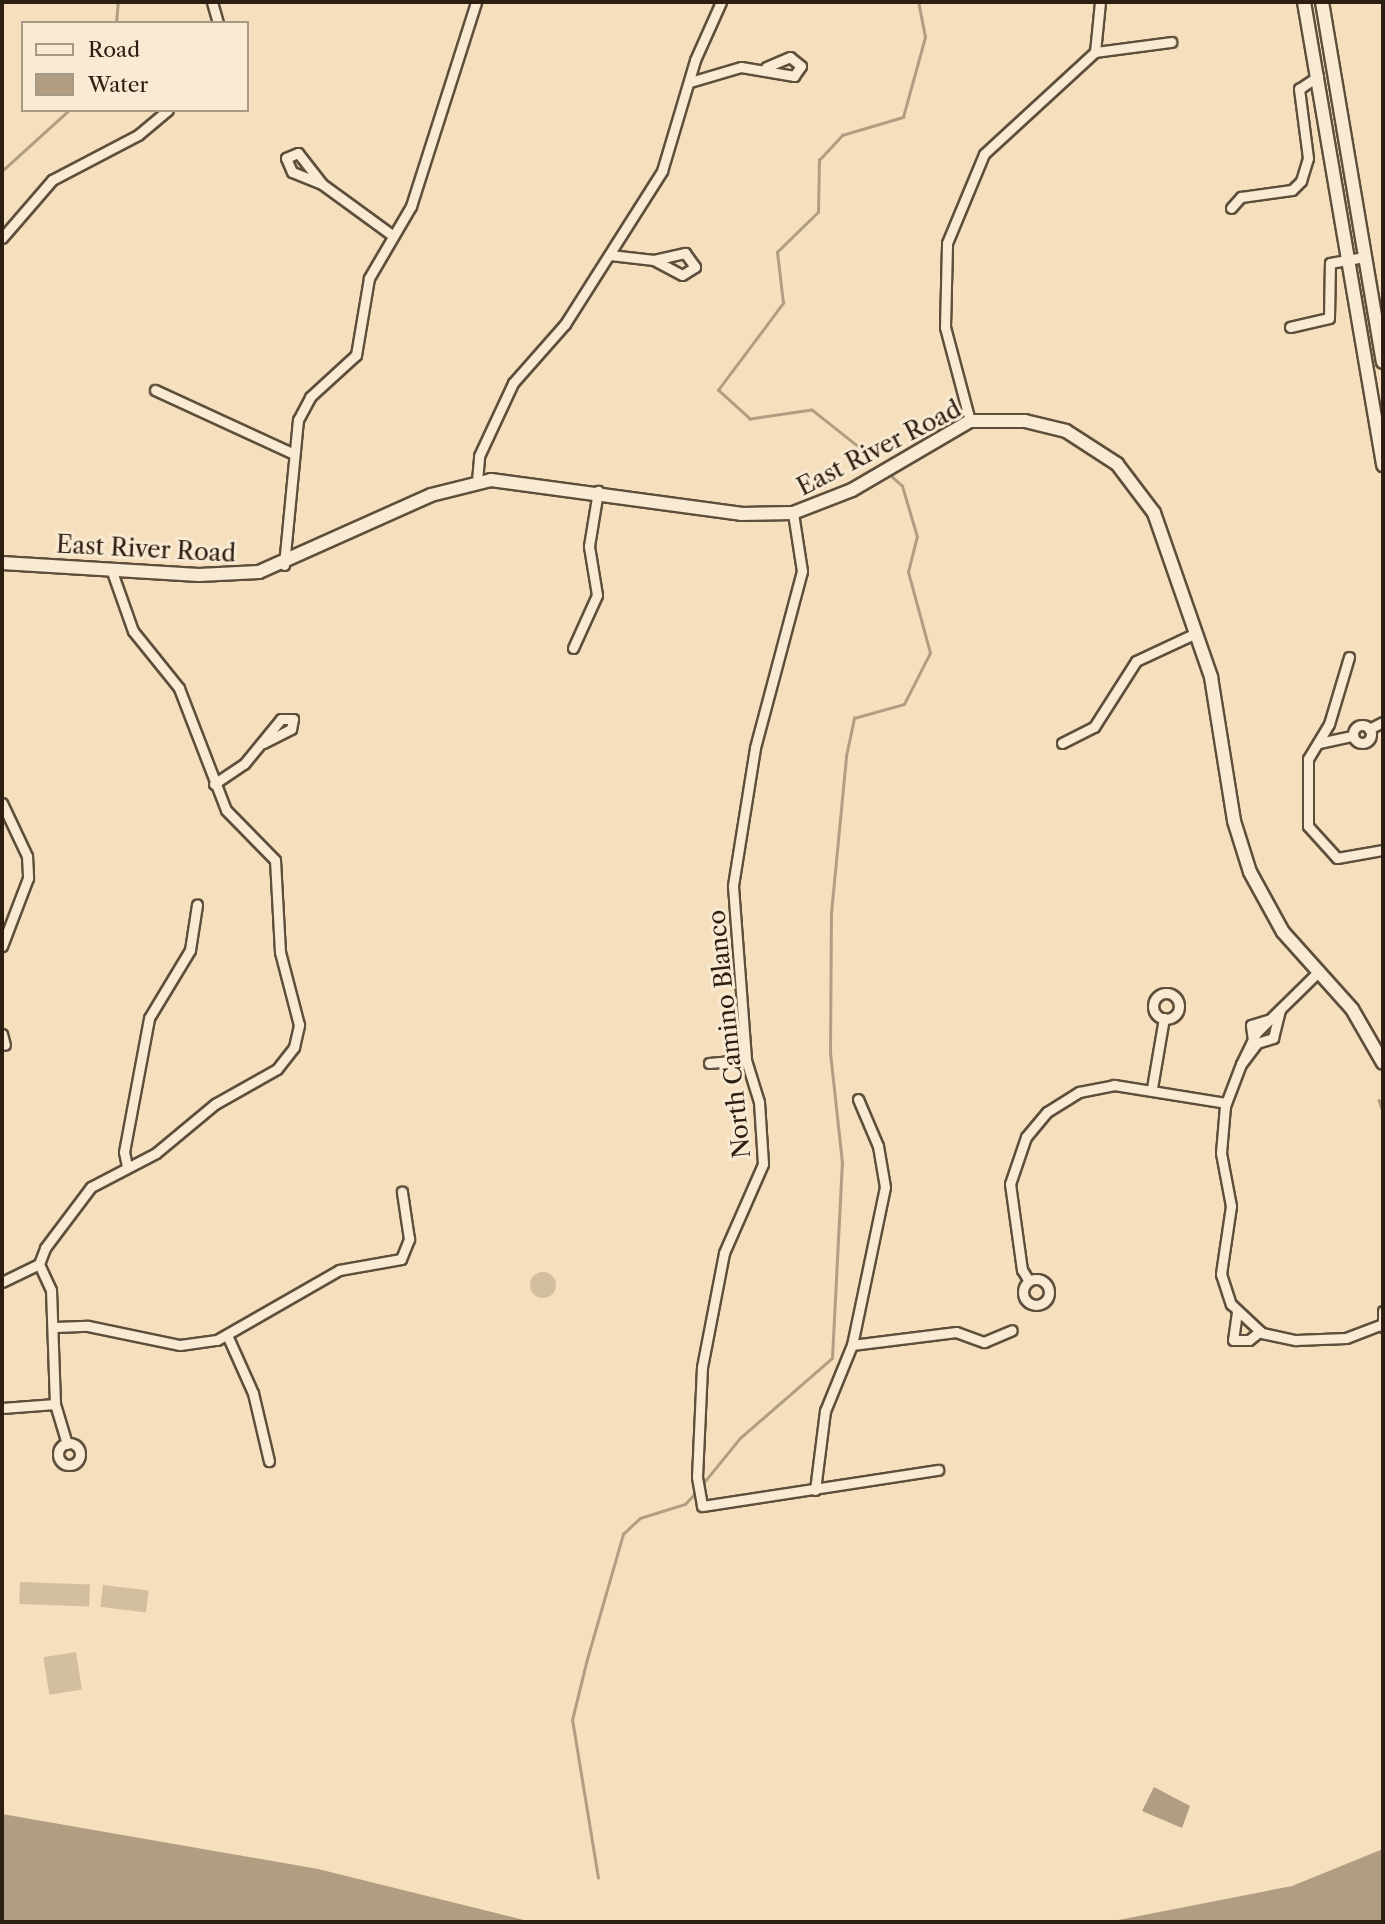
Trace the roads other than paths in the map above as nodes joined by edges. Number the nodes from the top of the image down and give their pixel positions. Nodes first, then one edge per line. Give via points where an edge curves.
1 (212, 2) edge
2 (476, 2) edge
3 (721, 2) edge
4 (1100, 2) edge
5 (1304, 2) edge
6 (1322, 2) edge
7 (217, 21) edge
8 (1171, 42) dead end
9 (1094, 52) junction
10 (766, 67) dead end
11 (1318, 76) junction
12 (690, 82) junction
13 (166, 112) edge
14 (322, 184) dead end
15 (1231, 208) dead end
16 (392, 235) junction
17 (2, 238) edge
18 (610, 255) junction
19 (1365, 257) junction
20 (1350, 259) junction
21 (654, 260) dead end
22 (1290, 327) dead end
23 (1383, 362) edge
24 (155, 390) dead end
25 (970, 421) junction
26 (293, 454) junction
27 (1383, 465) edge
28 (477, 481) junction
29 (598, 491) junction
30 (793, 513) junction
31 (2, 563) edge
32 (284, 565) junction
33 (110, 569) junction
34 (1196, 633) junction
35 (573, 648) dead end
36 (1349, 657) dead end
37 (1383, 722) edge
38 (263, 743) dead end
39 (1062, 743) dead end
40 (1319, 743) junction
41 (214, 784) junction
42 (2, 803) edge
43 (1383, 850) edge
44 (197, 905) dead end
45 (2, 946) edge
46 (1318, 972) junction
47 (1280, 1010) junction
48 (1164, 1018) dead end
49 (2, 1034) edge
50 (1254, 1041) junction
51 (5, 1045) dead end
52 (746, 1060) junction
53 (709, 1063) dead end
54 (1383, 1063) edge
55 (1152, 1088) junction
56 (858, 1099) dead end
57 (1226, 1103) junction
58 (127, 1166) junction
59 (402, 1192) dead end
60 (39, 1264) junction
61 (1029, 1281) dead end
62 (2, 1282) edge
63 (1383, 1311) edge
64 (1237, 1312) junction
65 (1382, 1326) edge
66 (55, 1327) junction
67 (1012, 1330) dead end
68 (1260, 1331) junction
69 (227, 1335) junction
70 (852, 1345) junction
71 (55, 1404) junction
72 (2, 1408) edge
73 (67, 1444) dead end
74 (269, 1461) dead end
75 (938, 1470) dead end
76 (815, 1490) junction

1 - 7 street
2 - 16 street via 411,206
3 - 12 street
4 - 9 street
5 - 11 street
6 - 19 street
8 - 9 street
9 - 25 street via 984,154 947,243 945,327
10 - 12 street via 727,69
11 - 15 street via 1299,89 1308,158 1301,181 1292,190 1241,197
11 - 20 street
12 - 18 street via 662,171
13 - 17 street via 138,135 52,180
14 - 16 street
16 - 26 street via 369,278 356,355 310,397 298,420
18 - 21 street
18 - 28 street via 565,324 513,383 479,456
19 - 20 street
19 - 23 street
20 - 22 street via 1328,267 1329,318
20 - 27 street
24 - 26 street
25 - 30 street, East River Road via 852,490
25 - 34 street, East River Road via 1025,421 1066,431 1117,464 1154,513
26 - 32 street
28 - 29 street, East River Road
28 - 32 street, East River Road via 405,506
29 - 30 street, East River Road via 741,514
29 - 35 street via 589,546 597,595
30 - 52 street, North Camino Blanco via 802,571 755,748 733,886
31 - 33 street, East River Road
32 - 33 street, East River Road via 243,575
33 - 41 street via 133,631 179,688
34 - 39 street via 1136,661 1094,727
34 - 46 street, East River Road via 1250,872 1270,913
36 - 40 street
37 - 40 street via 1369,729 1366,743 1353,736
38 - 41 street
40 - 43 street via 1304,781 1308,826 1337,858
41 - 58 street via 226,810 275,860 280,952 299,1025 294,1047 277,1069 215,1104 156,1153
42 - 45 street via 27,856 28,878
44 - 58 street via 190,950 149,1018 124,1152
46 - 47 street
46 - 54 street, East River Road via 1352,1009
47 - 50 street via 1273,1038
47 - 50 street via 1252,1024
48 - 55 street
49 - 51 street
50 - 57 street
52 - 53 street
52 - 76 street, North Camino Blanco via 759,1102 764,1164 724,1253 702,1367 696,1423 702,1506
55 - 57 street
55 - 61 street via 1114,1085 1079,1092 1033,1125 1013,1168 1009,1200
56 - 70 street via 878,1146 885,1188
57 - 64 street via 1221,1153 1231,1206 1220,1260 1224,1290
58 - 60 street via 91,1187
59 - 69 street via 409,1239 401,1259 339,1270
60 - 62 street
60 - 66 street via 51,1290
63 - 65 street
64 - 68 street
64 - 68 street via 1233,1340 1249,1340
65 - 68 street via 1319,1341
66 - 69 street via 88,1326 180,1345
66 - 71 street
67 - 70 street via 984,1342 956,1332
69 - 74 street via 253,1392
70 - 76 street via 825,1410
71 - 72 street
71 - 73 street
75 - 76 street

